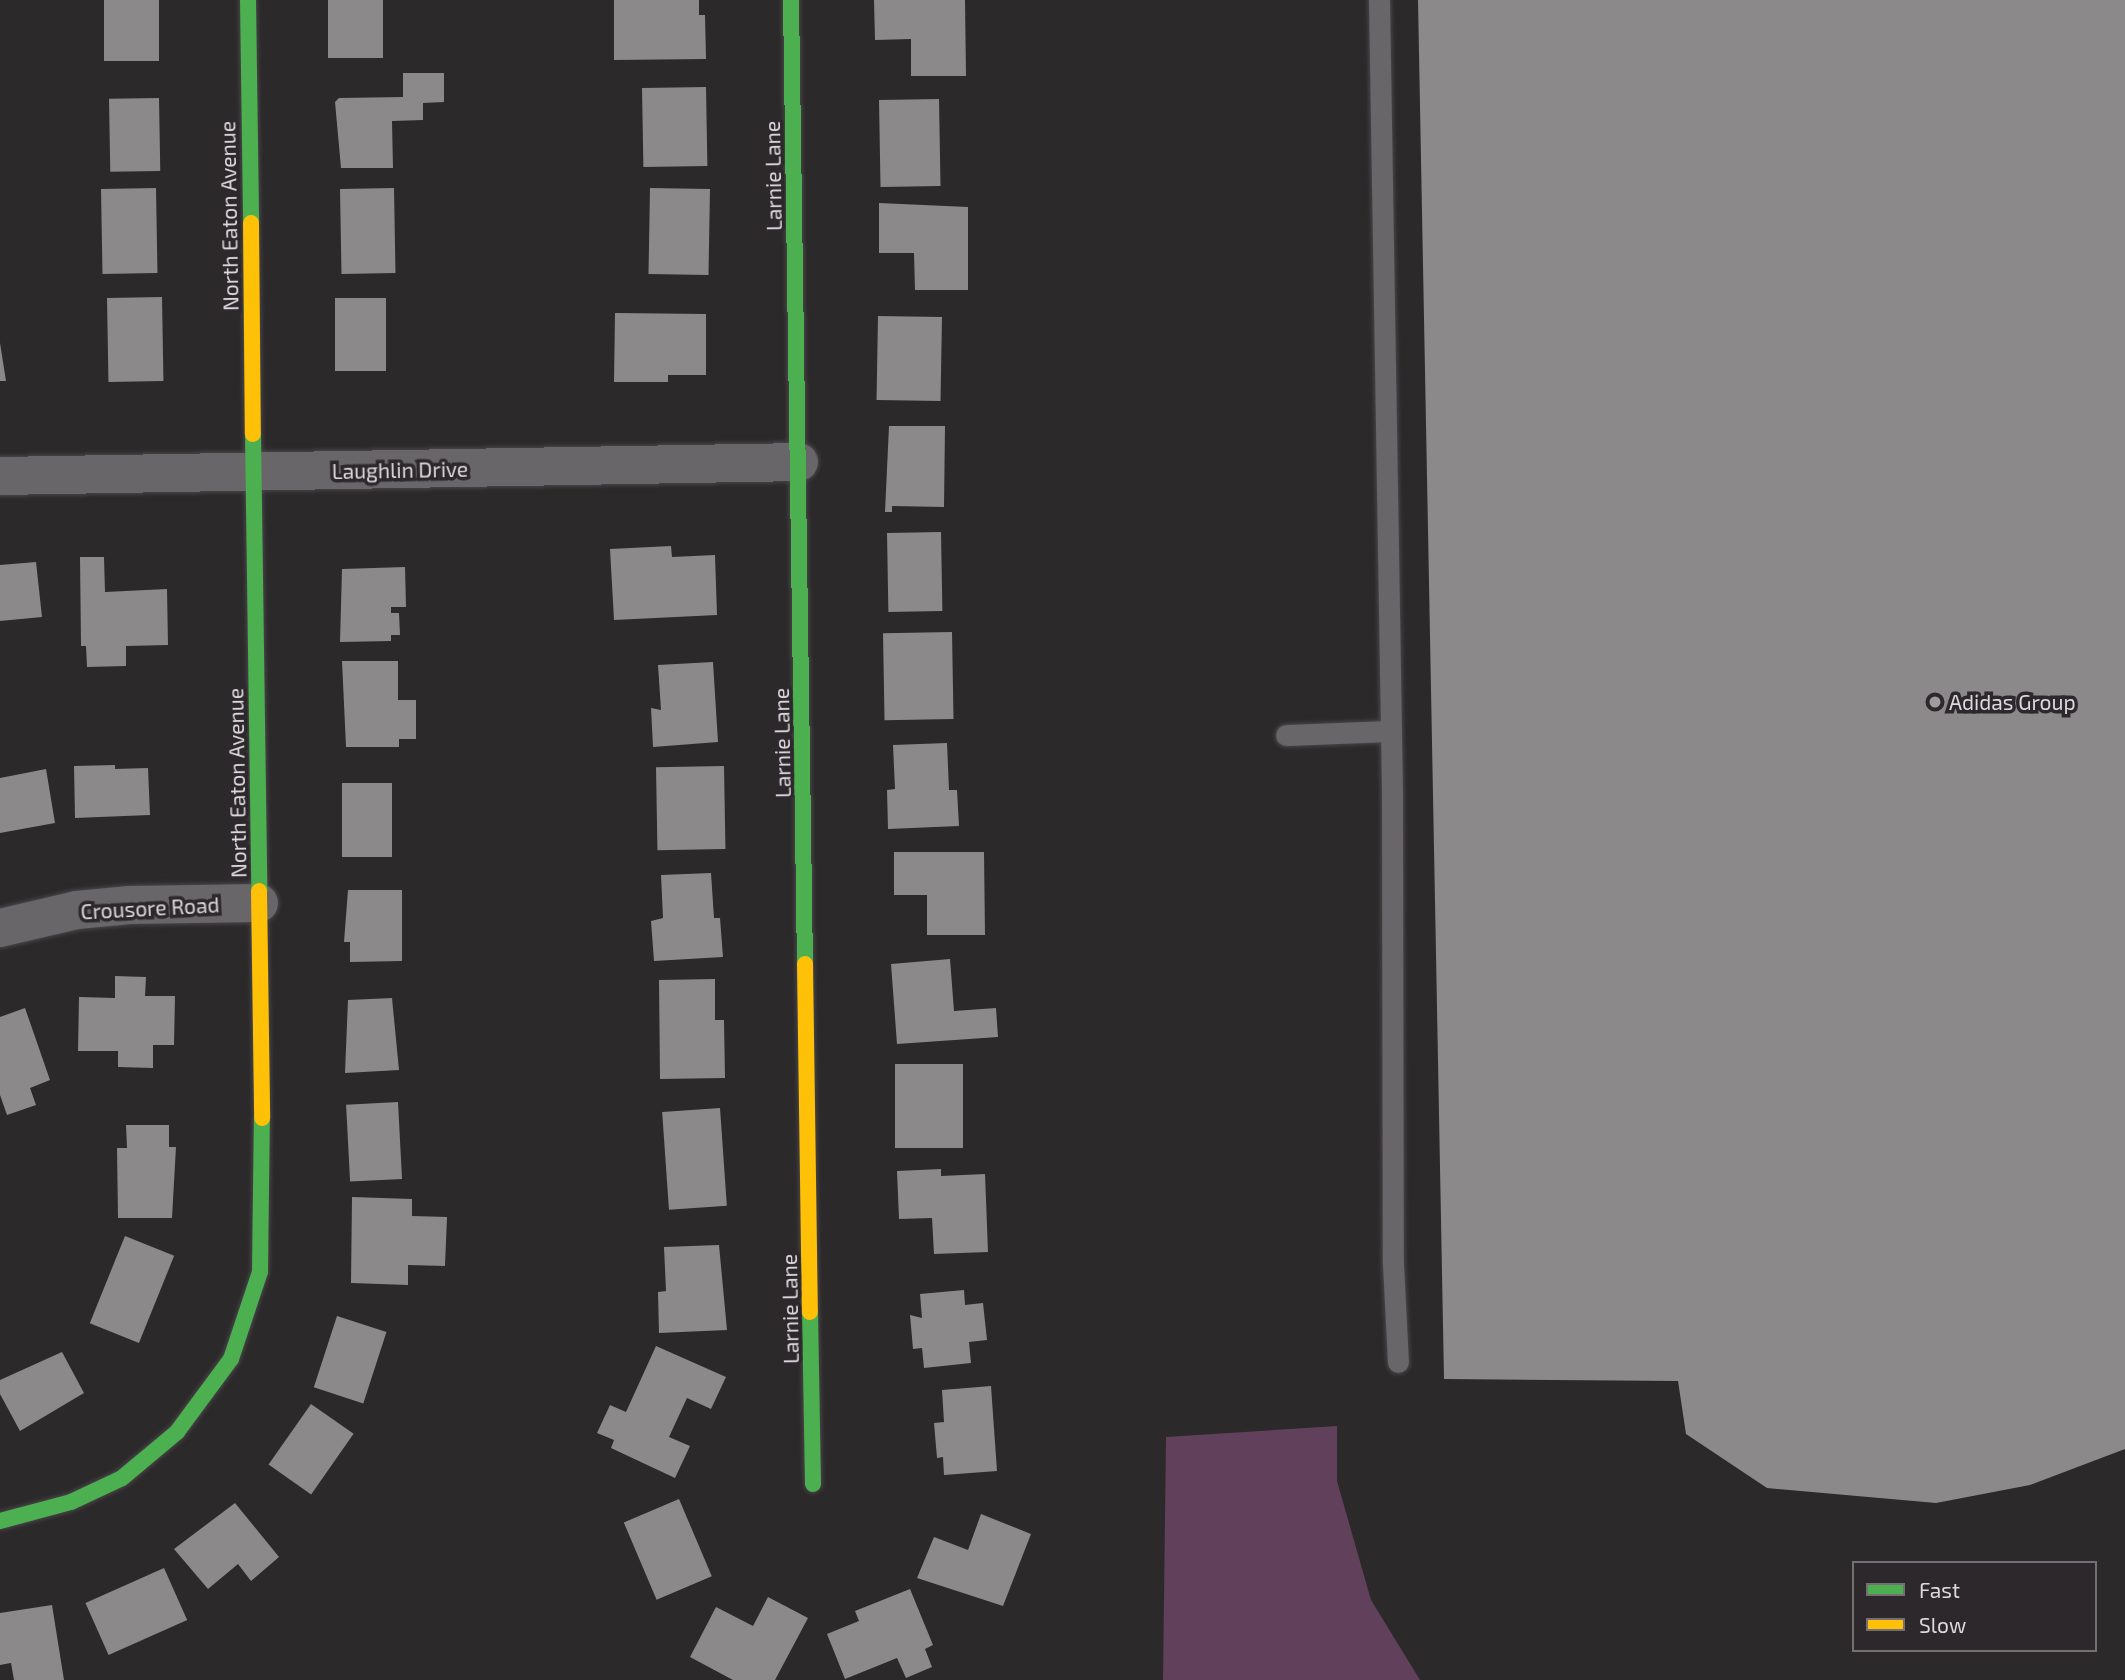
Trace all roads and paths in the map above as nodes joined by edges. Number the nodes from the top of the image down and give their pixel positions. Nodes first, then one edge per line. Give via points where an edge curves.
1 (248, 0) edge
2 (791, 0) edge
3 (1379, 0) edge
4 (799, 462) junction
5 (254, 473) junction
6 (0, 476) edge
7 (1391, 731) junction
8 (1286, 736) dead end
9 (259, 903) junction
10 (0, 928) edge
11 (1398, 1362) dead end
12 (813, 1485) dead end
13 (0, 1521) edge

1 - 5 street, North Eaton Avenue
2 - 4 street, Larnie Lane
3 - 7 lane
4 - 5 street, Laughlin Drive
4 - 12 street, Larnie Lane
5 - 6 street, Laughlin Drive
5 - 9 street, North Eaton Avenue
7 - 8 lane
7 - 11 lane via 1393,1264
9 - 10 street, Crousore Road via 77,910
9 - 13 street, North Eaton Avenue via 263,1235 251,1308 231,1359 190,1418 135,1469 88,1494 33,1515

